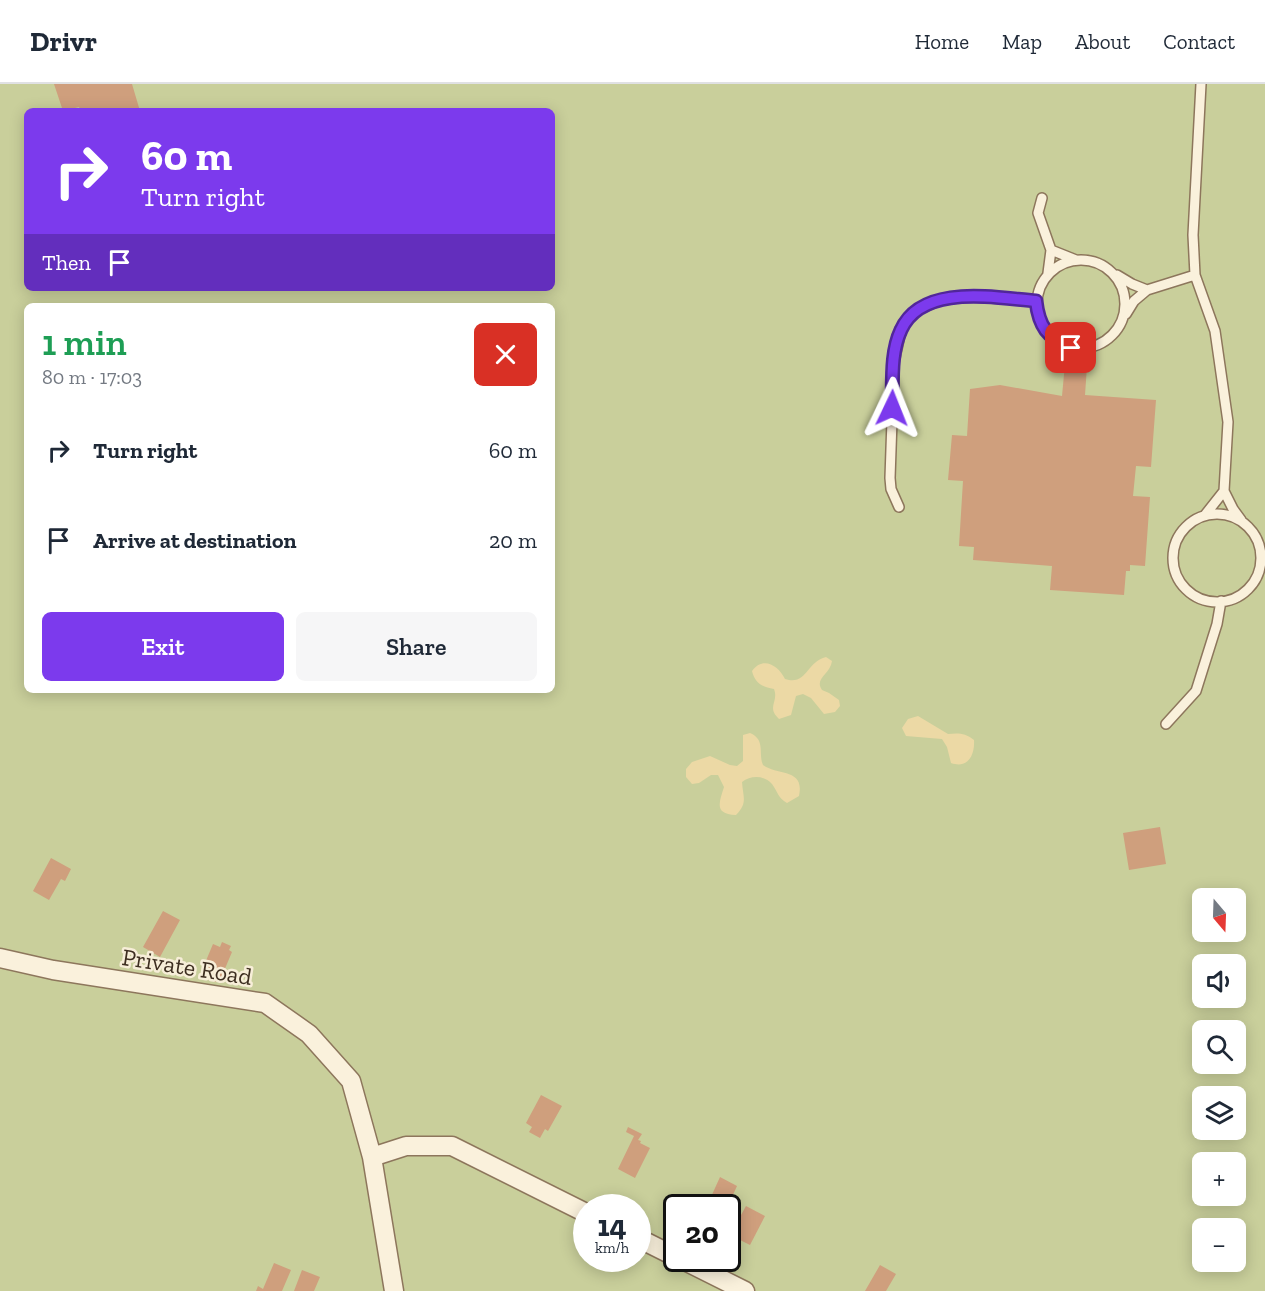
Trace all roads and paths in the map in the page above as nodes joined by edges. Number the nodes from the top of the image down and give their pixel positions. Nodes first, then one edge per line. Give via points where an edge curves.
1 (1201, 84) edge
2 (1042, 198) dead end
3 (1051, 250) junction
4 (1076, 260) junction
5 (1113, 272) junction
6 (1048, 273) junction
7 (1195, 275) junction
8 (1147, 290) junction
9 (1036, 301) junction
10 (1125, 316) junction
11 (1224, 491) junction
12 (899, 507) dead end
13 (1205, 514) junction
14 (1243, 522) junction
15 (1221, 601) junction
16 (1166, 724) dead end
17 (0, 958) edge
18 (372, 1157) junction
19 (573, 1206) edge
20 (706, 1272) edge
21 (394, 1291) edge
22 (744, 1291) edge

1 - 7 lane via 1193,235
2 - 3 lane via 1038,213
3 - 4 lane
3 - 6 lane
4 - 5 lane via 1091,260
4 - 6 lane
5 - 8 lane
5 - 10 lane via 1122,285
6 - 9 lane
7 - 8 lane
7 - 11 lane via 1215,331 1228,422
8 - 10 lane
9 - 10 lane via 1044,330 1071,348 1092,347 1107,341
9 - 12 lane via 946,298 919,309 908,319 901,330 894,362 890,483
11 - 13 lane
11 - 14 lane
13 - 14 lane via 1230,515
13 - 15 lane via 1187,526 1175,543 1174,566 1183,587 1195,597
14 - 15 lane via 1258,540 1260,570 1242,595
15 - 16 lane via 1196,691
17 - 18 street, Private Road via 265,1003 309,1034 351,1081
18 - 19 street via 406,1146 452,1146
18 - 21 street, Private Road
20 - 22 street

